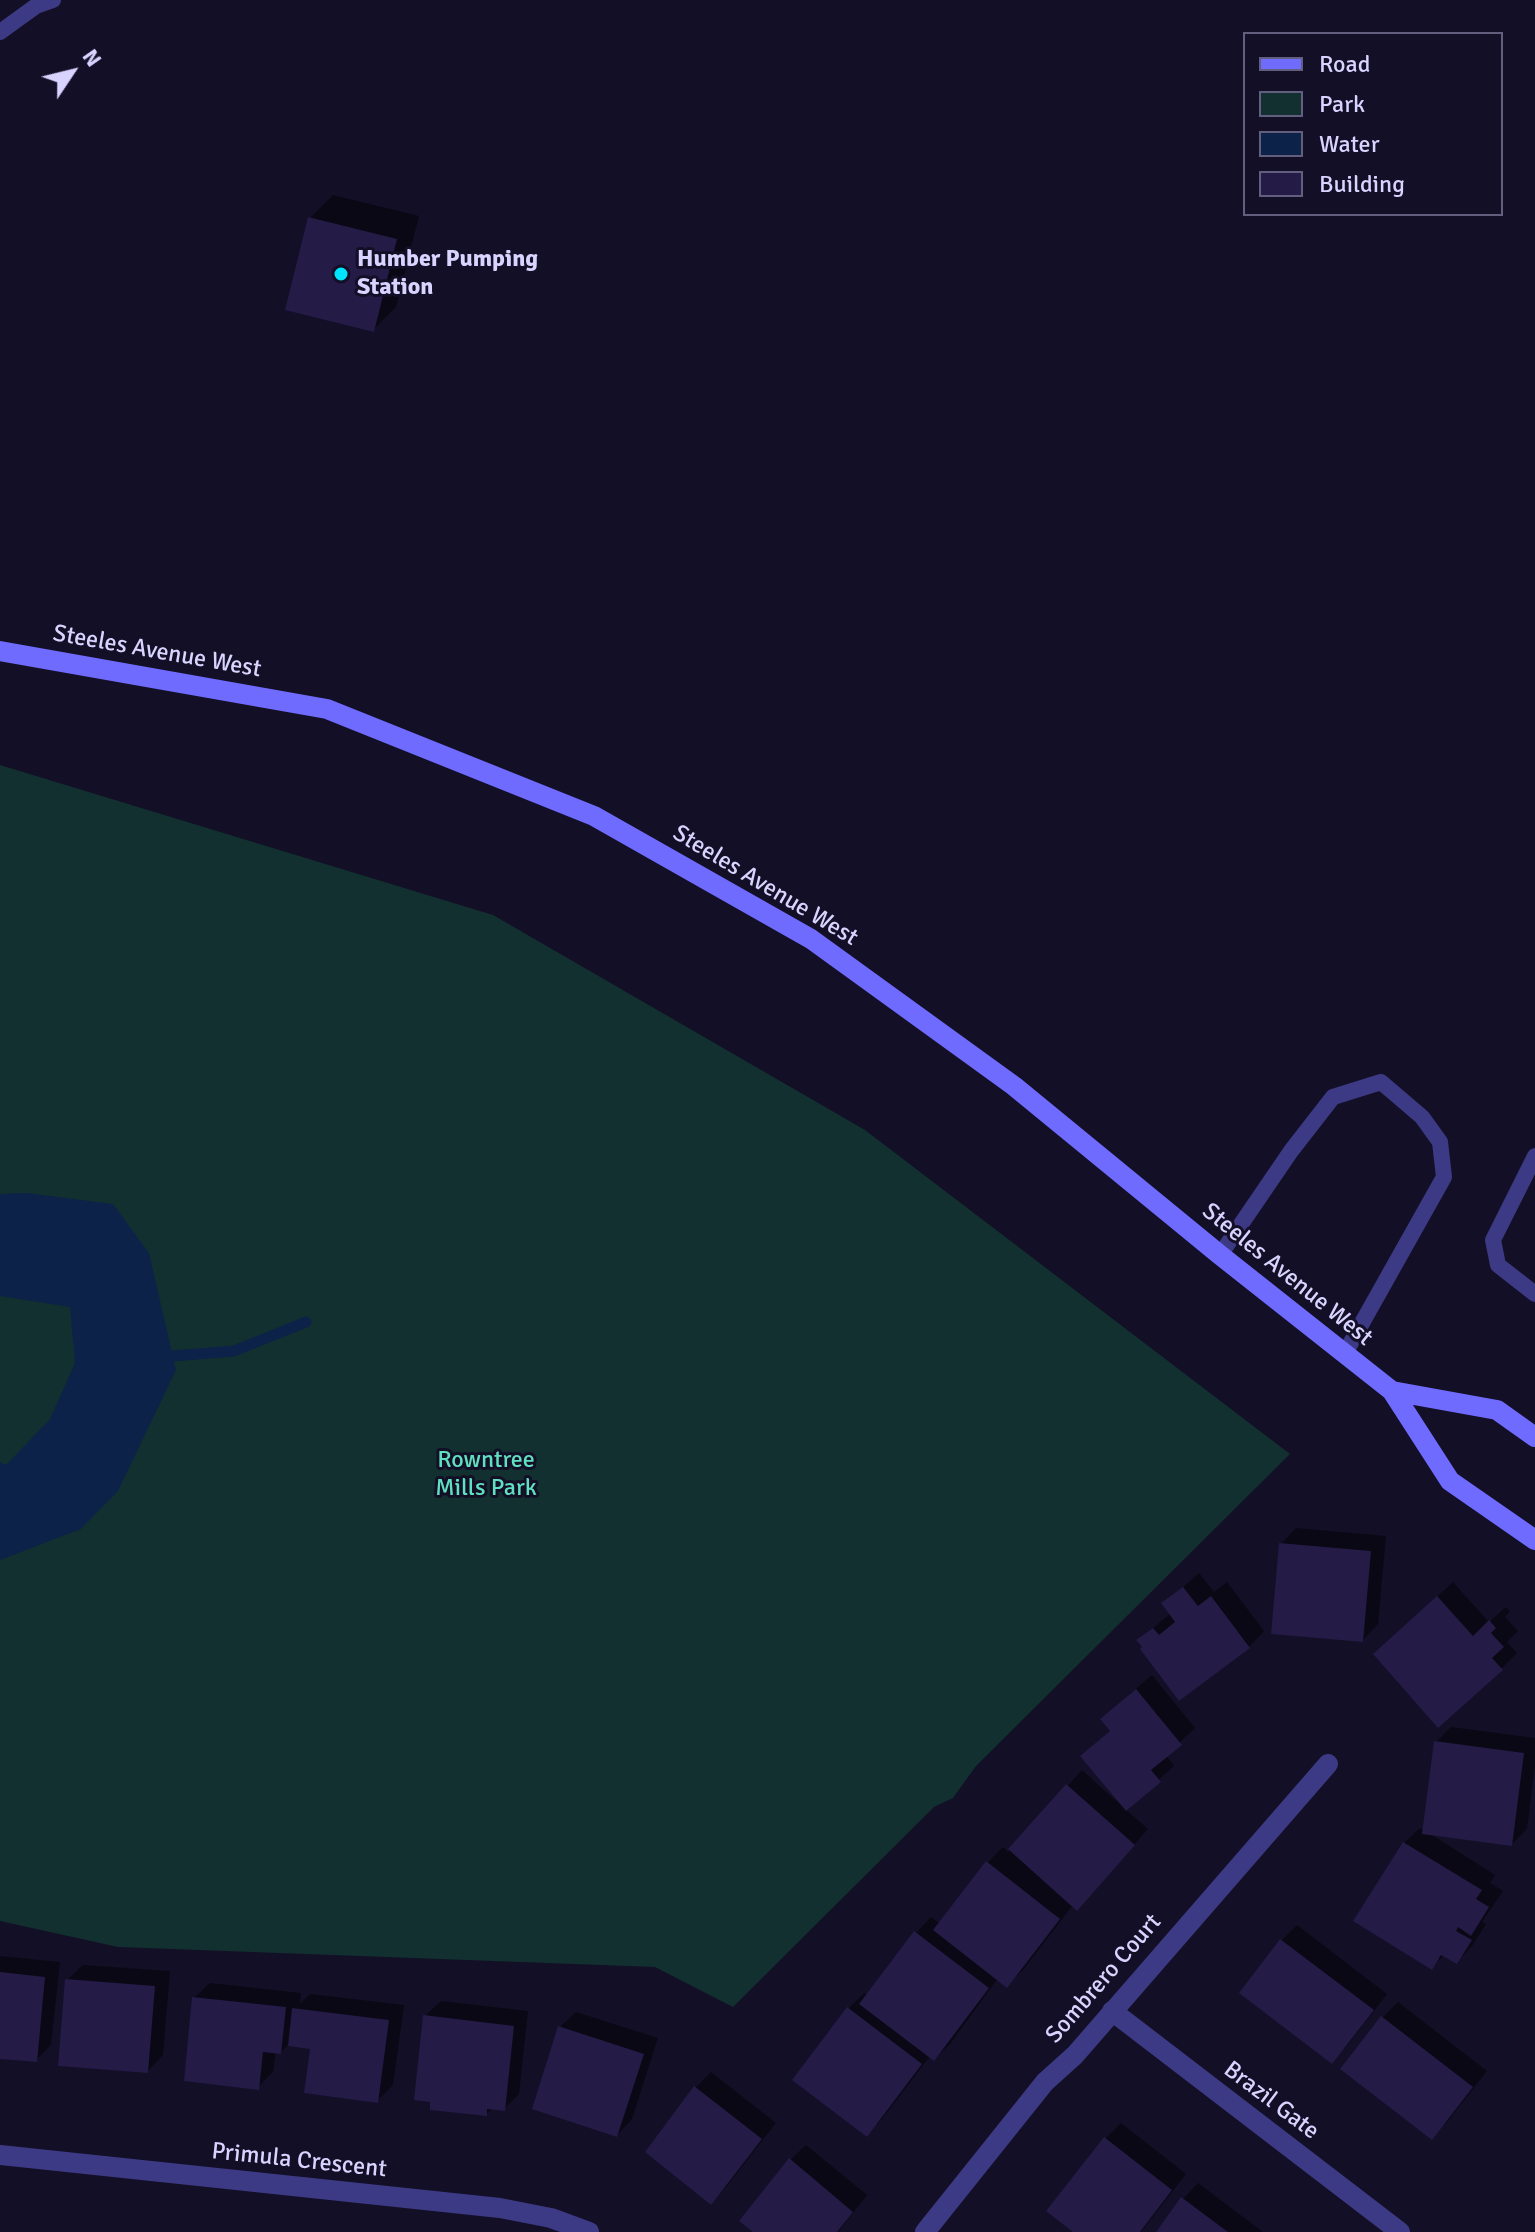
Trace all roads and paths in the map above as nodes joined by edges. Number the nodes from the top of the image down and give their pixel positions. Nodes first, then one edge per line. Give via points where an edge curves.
1 (53, 0) edge
2 (0, 32) edge
3 (0, 651) edge
4 (1535, 1156) edge
5 (1220, 1255) junction
6 (1535, 1294) edge
7 (1344, 1355) junction
8 (1392, 1391) junction
9 (1535, 1437) edge
10 (1535, 1540) edge
11 (1328, 1764) dead end
12 (1112, 2011) junction
13 (0, 2155) edge
14 (589, 2232) edge
15 (925, 2232) edge
16 (1400, 2232) edge

1 - 2 lane
3 - 5 main road, Steeles Avenue West via 327,709 594,816 811,939 1014,1086
4 - 6 lane via 1493,1240 1498,1265
5 - 7 main road, Steeles Avenue West
5 - 7 lane via 1333,1097 1381,1082 1422,1117 1440,1142 1444,1177
7 - 8 main road, Steeles Avenue West
8 - 9 main road, Steeles Avenue West via 1497,1410
8 - 10 main road, Steeles Avenue West via 1450,1481
11 - 12 street, Sombrero Court
12 - 15 street, Sombrero Court via 1045,2082
12 - 16 street, Brazil Gate
13 - 14 street, Primula Crescent via 500,2208

